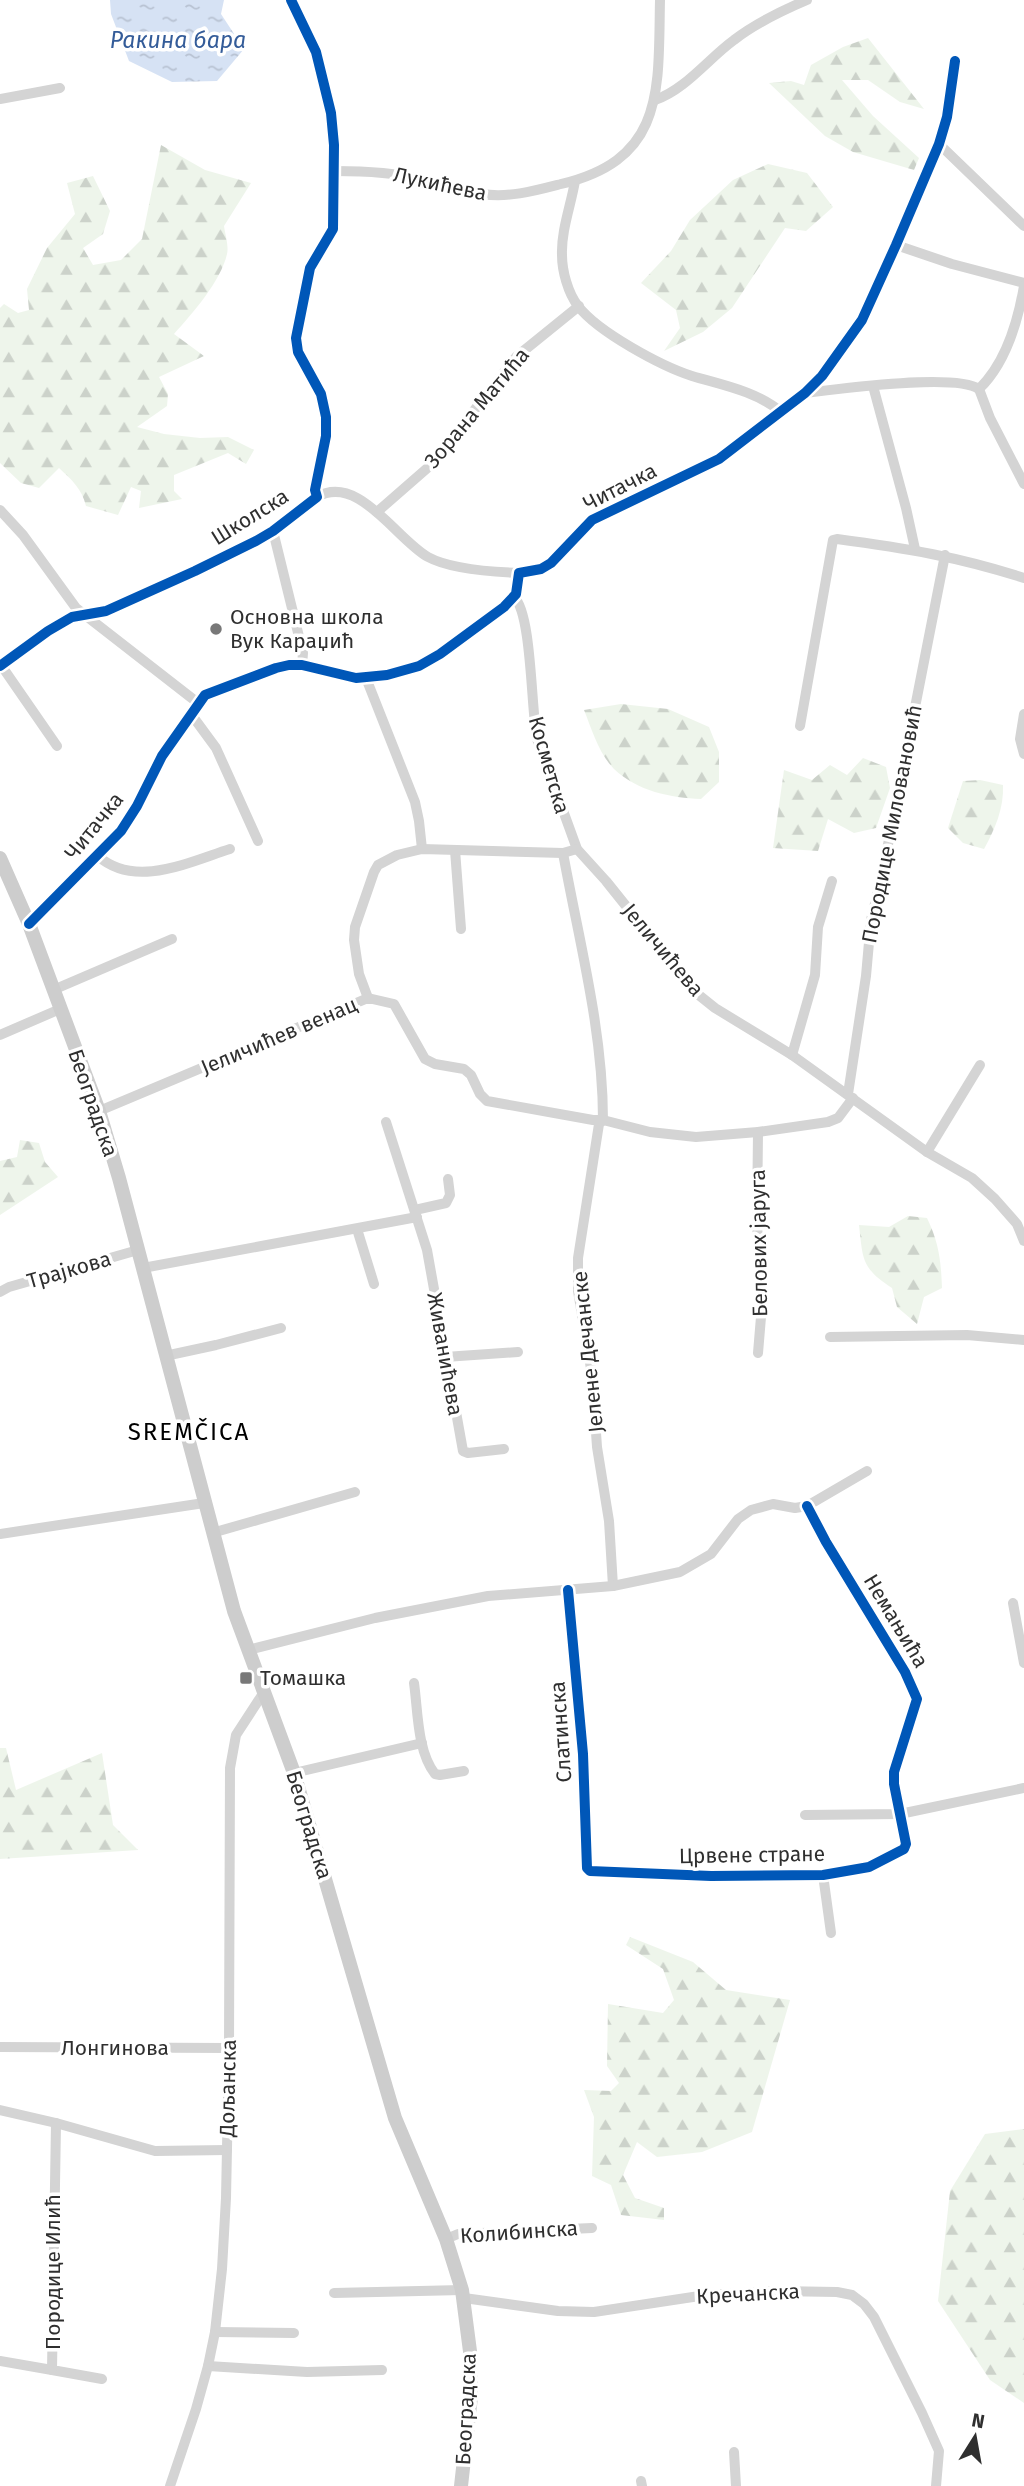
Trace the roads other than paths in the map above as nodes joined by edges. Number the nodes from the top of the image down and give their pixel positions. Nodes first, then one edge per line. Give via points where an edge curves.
1 (291, 0) edge
2 (660, 0) edge
3 (807, 0) edge
4 (955, 61) dead end
5 (60, 88) dead end
6 (0, 100) edge
7 (655, 100) junction
8 (939, 144) junction
9 (335, 171) junction
10 (575, 181) junction
11 (1024, 226) edge
12 (896, 245) junction
13 (1024, 285) edge
14 (579, 306) junction
15 (873, 386) junction
16 (979, 389) junction
17 (805, 394) junction
18 (781, 412) junction
19 (1024, 484) edge
20 (317, 496) junction
21 (0, 510) edge
22 (377, 512) junction
23 (273, 531) junction
24 (915, 549) junction
25 (945, 555) junction
26 (519, 573) junction
27 (1024, 578) edge
28 (514, 597) junction
29 (84, 614) junction
30 (1, 665) edge
31 (302, 665) junction
32 (366, 678) junction
33 (198, 703) junction
34 (191, 714) junction
35 (1024, 715) edge
36 (800, 726) dead end
37 (57, 746) dead end
38 (1024, 754) edge
39 (258, 841) dead end
40 (230, 849) dead end
41 (422, 849) junction
42 (577, 849) junction
43 (455, 850) junction
44 (563, 853) junction
45 (98, 856) junction
46 (0, 858) edge
47 (832, 881) dead end
48 (6, 886) edge
49 (29, 924) junction
50 (461, 929) dead end
51 (172, 939) dead end
52 (53, 990) junction
53 (369, 998) junction
54 (60, 1009) junction
55 (0, 1035) edge
56 (792, 1055) junction
57 (979, 1065) dead end
58 (851, 1096) junction
59 (99, 1111) junction
60 (603, 1120) junction
61 (386, 1122) dead end
62 (758, 1132) junction
63 (927, 1152) junction
64 (448, 1179) dead end
65 (416, 1213) junction
66 (1020, 1221) edge
67 (357, 1229) junction
68 (1024, 1241) edge
69 (138, 1250) junction
70 (143, 1268) junction
71 (374, 1284) dead end
72 (0, 1292) edge
73 (281, 1328) dead end
74 (831, 1337) dead end
75 (1024, 1340) edge
76 (518, 1352) dead end
77 (758, 1353) dead end
78 (165, 1356) junction
79 (445, 1357) junction
80 (504, 1450) dead end
81 (867, 1471) dead end
82 (355, 1492) dead end
83 (204, 1503) junction
84 (807, 1506) junction
85 (212, 1533) junction
86 (0, 1534) edge
87 (613, 1586) junction
88 (568, 1590) junction
89 (1013, 1603) dead end
90 (248, 1650) junction
91 (1024, 1663) edge
92 (414, 1684) dead end
93 (264, 1692) junction
94 (422, 1743) junction
95 (464, 1770) dead end
96 (294, 1773) junction
97 (1024, 1788) edge
98 (900, 1814) junction
99 (805, 1815) dead end
100 (906, 1844) joint
101 (590, 1871) joint
102 (823, 1875) junction
103 (831, 1933) dead end
104 (0, 2047) edge
105 (229, 2048) junction
106 (0, 2110) edge
107 (56, 2123) junction
108 (227, 2150) junction
109 (592, 2228) dead end
110 (446, 2239) junction
111 (334, 2293) dead end
112 (463, 2294) junction
113 (215, 2332) junction
114 (295, 2333) dead end
115 (0, 2361) edge
116 (208, 2366) junction
117 (52, 2370) junction
118 (382, 2370) dead end
119 (102, 2379) dead end
120 (734, 2452) dead end
121 (170, 2486) edge
122 (461, 2486) edge
123 (736, 2486) edge
124 (936, 2486) edge

1 - 9 street, Школска via 311,38 323,77
2 - 7 street, Лукићева
3 - 7 street via 747,31
4 - 8 street, Читачка
5 - 6 street
7 - 10 street, Лукићева via 647,126 630,148
8 - 11 street
8 - 12 street, Читачка
9 - 10 street, Лукићева via 394,174 496,196
9 - 20 street, Школска via 333,229 310,268 296,338 326,417
10 - 14 street via 561,257
12 - 13 street
12 - 17 street, Читачка via 862,320
13 - 16 street via 1013,328
14 - 18 street via 602,327 666,365 759,397
14 - 22 street, Зорана Матића via 516,357 432,464
15 - 16 street, Читачка via 953,382
15 - 17 street, Читачка
15 - 24 street
16 - 19 street
17 - 18 street, Читачка
18 - 26 street, Читачка via 719,459 592,520 551,563
20 - 22 street via 342,491
20 - 23 street, Школска
21 - 29 street
22 - 26 street via 430,558
23 - 29 street, Школска via 106,611
23 - 31 street via 303,653
24 - 25 street
24 - 36 street via 833,540
25 - 27 street
25 - 58 street, Породице Миловановић via 871,920
26 - 28 street
28 - 32 street, Читачка via 440,654 403,671
28 - 42 street, Косметска via 526,635 537,739
29 - 30 street, Школска via 48,631
29 - 33 street
30 - 37 street
31 - 32 street, Читачка
31 - 33 street, Читачка via 276,668 214,691
32 - 41 street via 415,802
33 - 34 street, Читачка
34 - 39 street via 216,748
34 - 45 street, Читачка via 162,756 129,820
35 - 38 street via 1020,739
40 - 45 street via 138,873 112,867
41 - 43 street
41 - 53 street via 387,859 374,872 354,940 359,974
42 - 44 street
42 - 56 street, Јеличићева via 695,992
43 - 44 street
43 - 50 street
44 - 60 street via 598,1039
45 - 49 street, Читачка
46 - 48 main road, Београдска
47 - 56 street via 818,928 815,975
48 - 49 main road, Београдска
49 - 52 main road, Београдска
51 - 52 street
52 - 54 main road, Београдска
53 - 59 street, Јеличићев венац
53 - 60 street, Јеличићев венац via 394,1004 425,1059 464,1069 487,1101
54 - 55 street
54 - 59 main road, Београдска
56 - 58 street, Јеличићева
57 - 63 street
58 - 62 street, Јеличићев венац via 838,1118
58 - 63 street, Јеличићева
59 - 69 main road, Београдска
60 - 62 street, Јеличићев венац via 686,1137
60 - 87 street, Јелене Дечанске via 584,1212 578,1291 592,1375
61 - 65 street, Живанићева
62 - 77 street, Белових јаруга
63 - 66 street, Јеличићева via 972,1178
64 - 65 street via 446,1203
65 - 67 street
65 - 79 street, Живанићева
66 - 68 street, Јеличићева
67 - 70 street
67 - 71 street
69 - 70 main road, Београдска
69 - 72 street, Трајкова
70 - 78 main road, Београдска
73 - 78 street
74 - 75 street via 967,1335
76 - 79 street
78 - 83 main road, Београдска
79 - 80 street, Живанићева via 463,1451
81 - 84 street
82 - 85 street
83 - 85 main road, Београдска
83 - 86 street
84 - 87 street via 773,1504 751,1510 738,1519 712,1554 691,1567
84 - 98 street, Немањића via 915,1691 915,1709 894,1772
85 - 90 main road, Београдска
87 - 88 street
88 - 90 street via 488,1596
88 - 101 street, Слатинска
89 - 91 street
90 - 93 main road, Београдска
92 - 94 street
93 - 96 main road, Београдска
93 - 105 street, Дољанска via 236,1735 230,1768
94 - 95 street via 435,1774
94 - 96 street
96 - 110 main road, Београдска via 395,2118
97 - 98 street
98 - 99 street
98 - 100 street, Немањића
100 - 102 street, Црвене стране via 869,1867
101 - 102 street, Црвене стране
102 - 103 street
104 - 105 street, Лонгинова
105 - 108 street, Дољанска
106 - 107 street
107 - 108 street via 155,2151
107 - 117 street, Породице Илић
108 - 113 street, Дољанска
109 - 110 street, Колибинска via 458,2234
110 - 112 main road, Београдска
111 - 112 street
112 - 122 main road, Београдска via 471,2398
112 - 124 street, Кречанска via 558,2311 594,2312 731,2293 852,2295 874,2317 939,2451
113 - 114 street
113 - 116 street, Дољанска
115 - 117 street
116 - 118 street via 307,2372
116 - 121 street, Дољанска
117 - 119 street, Породице Илић
120 - 123 street

